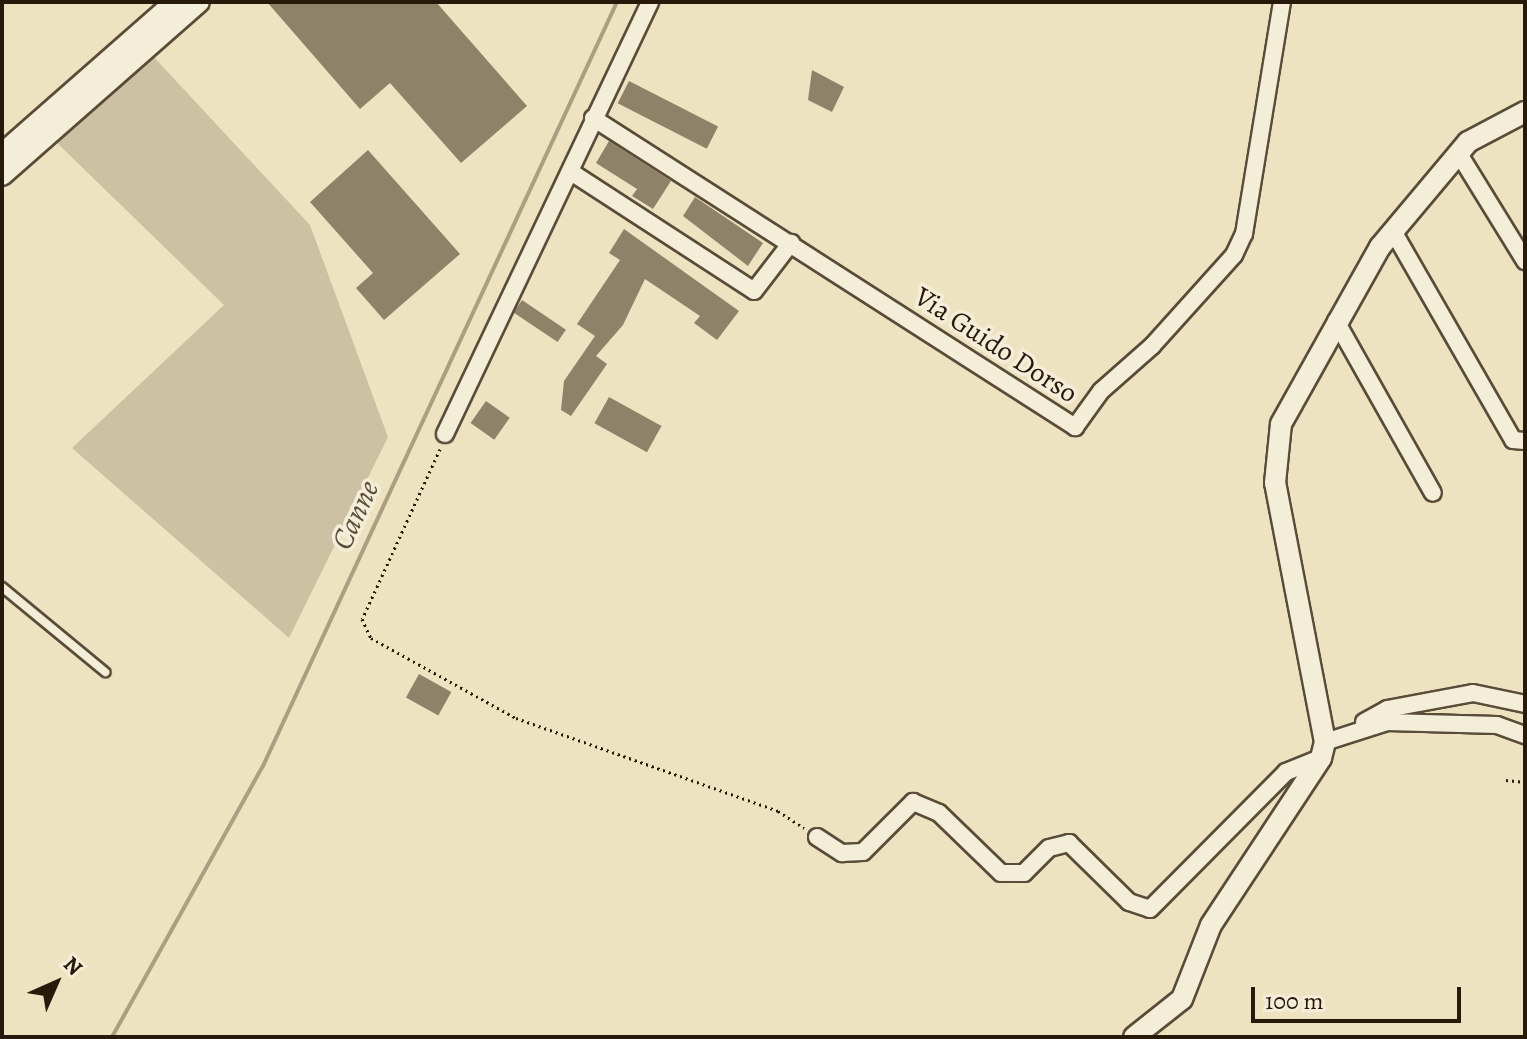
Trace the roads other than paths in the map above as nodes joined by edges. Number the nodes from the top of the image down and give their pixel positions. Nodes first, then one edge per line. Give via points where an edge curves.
1 (175, 2) edge
2 (199, 2) edge
3 (650, 2) edge
4 (1282, 2) edge
5 (1525, 112) edge
6 (593, 118) junction
7 (2, 154) edge
8 (1459, 154) junction
9 (571, 172) junction
10 (2, 175) edge
11 (1393, 231) junction
12 (791, 243) junction
13 (1525, 261) edge
14 (1336, 321) junction
15 (445, 434) road end
16 (1525, 441) edge
17 (1433, 493) dead end
18 (2, 587) edge
19 (105, 672) dead end
20 (1525, 704) edge
21 (1357, 727) junction
22 (1525, 735) edge
23 (1323, 750) junction
24 (817, 837) road end
25 (1134, 1037) edge

1 - 7 street
2 - 10 street
3 - 6 street
4 - 12 street, Via Guido Dorso via 1234,255 1152,346 1101,391 1075,427
5 - 8 street via 1492,125
6 - 9 street
6 - 12 street, Via Guido Dorso
8 - 11 street
8 - 13 street
9 - 12 street via 754,291
9 - 15 street
11 - 14 street
11 - 16 street via 1513,440
14 - 17 street
14 - 23 street via 1299,384 1274,453
18 - 19 lane
20 - 21 street via 1473,693 1387,709
21 - 22 street via 1448,721
21 - 23 street
23 - 24 street via 1286,772 1150,909 1129,902 1069,843 1049,848 1024,873 1001,873 939,813 913,802 863,852 842,853
23 - 25 street via 1211,925 1182,999

